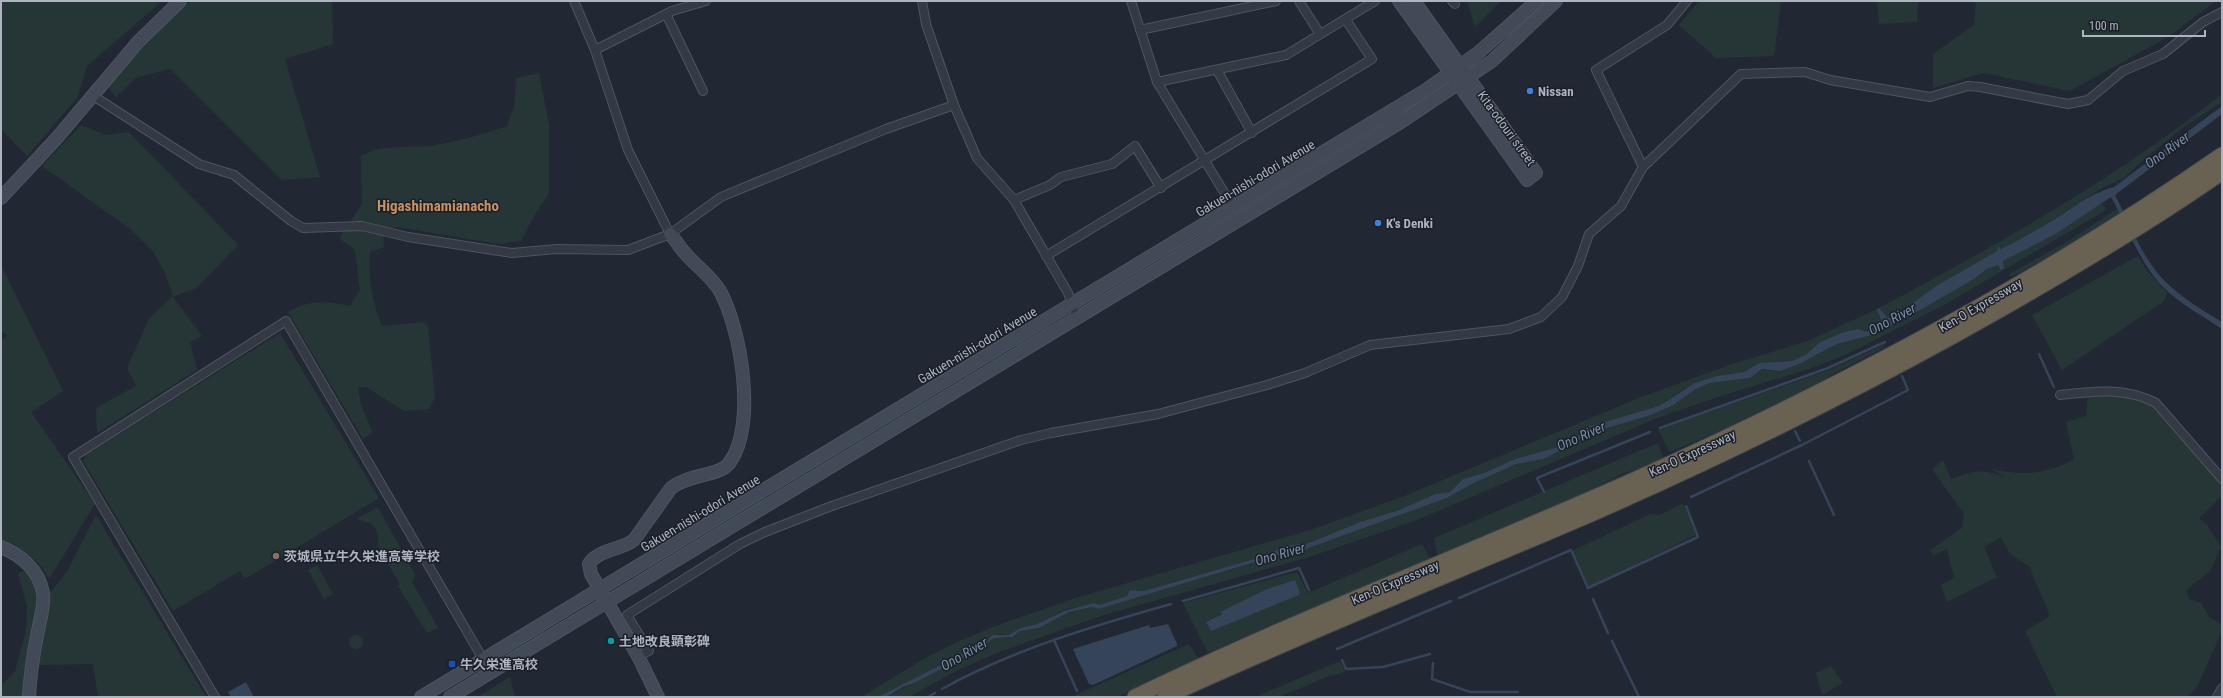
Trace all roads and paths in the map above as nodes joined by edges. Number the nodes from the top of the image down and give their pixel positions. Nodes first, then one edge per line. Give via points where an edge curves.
1 (180, 1) edge
2 (574, 1) edge
3 (706, 1) edge
4 (922, 1) edge
5 (1131, 1) edge
6 (1276, 1) edge
7 (1299, 1) edge
8 (1375, 1) edge
9 (1399, 1) edge
10 (1414, 1) edge
11 (1537, 1) edge
12 (1556, 1) edge
13 (1687, 1) edge
14 (1363, 4) edge
15 (2222, 12) edge
16 (666, 14) junction
17 (1346, 20) junction
18 (1140, 30) junction
19 (1320, 34) junction
20 (595, 50) junction
21 (1461, 66) junction
22 (1217, 70) junction
23 (1450, 73) junction
24 (1469, 78) junction
25 (1157, 82) junction
26 (1459, 85) junction
27 (703, 91) dead end
28 (92, 96) junction
29 (954, 105) junction
30 (1252, 133) junction
31 (2222, 155) edge
32 (1204, 162) junction
33 (1643, 167) junction
34 (2222, 172) edge
35 (1161, 188) junction
36 (1, 198) edge
37 (1014, 200) junction
38 (1233, 207) junction
39 (670, 234) junction
40 (1046, 256) junction
41 (1072, 304) junction
42 (1077, 318) junction
43 (2060, 395) dead end
44 (2222, 479) edge
45 (1, 547) edge
46 (600, 590) junction
47 (607, 602) junction
48 (638, 656) junction
49 (483, 659) junction
50 (2222, 688) edge
51 (29, 697) edge
52 (215, 697) edge
53 (421, 697) edge
54 (450, 697) edge
55 (658, 697) edge
56 (1135, 697) edge
57 (1165, 697) edge
58 (2218, 697) edge

1 - 28 main road via 138,42
2 - 20 street
3 - 16 street
4 - 29 street via 926,24
5 - 18 street
6 - 18 street
7 - 19 street
8 - 14 street
9 - 23 main road
10 - 21 main road
11 - 21 main road, Gakuen-nishi-odori Avenue
12 - 24 main road via 1504,50
13 - 33 street via 1667,25 1596,70
14 - 17 street
15 - 33 street via 2203,22 2163,54 2123,71 2088,100 2078,104 1980,87 1968,86 1930,97 1830,80 1805,72 1741,74
16 - 20 street
16 - 27 street
17 - 19 street
17 - 30 street via 1372,59
18 - 25 street
19 - 22 street via 1286,55
20 - 39 street via 628,150
21 - 23 main road, Gakuen-nishi-odori Avenue
21 - 24 main road
22 - 25 street
22 - 30 street
23 - 26 main road
23 - 38 main road, Gakuen-nishi-odori Avenue
24 - 26 main road
24 - 26 main road, Kita-odouri street via 1536,173 1527,180
25 - 32 street
26 - 42 main road
28 - 36 main road
28 - 39 street via 199,164 234,175 303,228 362,226 408,237 512,253 556,249 628,250
29 - 37 street via 977,158
29 - 39 street via 886,129 721,197
30 - 32 street
31 - 56 highway, Ken-O Expressway via 2099,237 1842,381 1646,474 1284,628
32 - 35 street
32 - 38 street
33 - 48 street via 1621,206 1589,234 1578,266 1562,297 1541,317 1509,328 1370,345 1305,374 1158,414 1021,440 829,507 740,544 627,615 649,651
34 - 57 highway, Ken-O Expressway via 2036,290 1888,372 1814,409 1592,514 1287,642
35 - 37 street via 1135,146 1112,164 1062,177 1050,185
35 - 40 street
37 - 40 street
38 - 41 main road, Gakuen-nishi-odori Avenue
39 - 46 main road via 720,291 728,310 742,372 744,429 736,452 723,469 695,475 677,483 634,540 592,560 589,564 591,574
40 - 41 street
41 - 42 street
41 - 46 main road, Gakuen-nishi-odori Avenue
42 - 47 main road
43 - 44 street via 2100,390 2147,398 2156,403
45 - 51 main road via 17,554 28,565 43,593
46 - 47 main road
46 - 49 main road, Gakuen-nishi-odori Avenue
47 - 48 main road
47 - 54 main road
48 - 55 main road
49 - 52 street via 286,322 73,458
49 - 53 main road, Gakuen-nishi-odori Avenue
50 - 58 street

